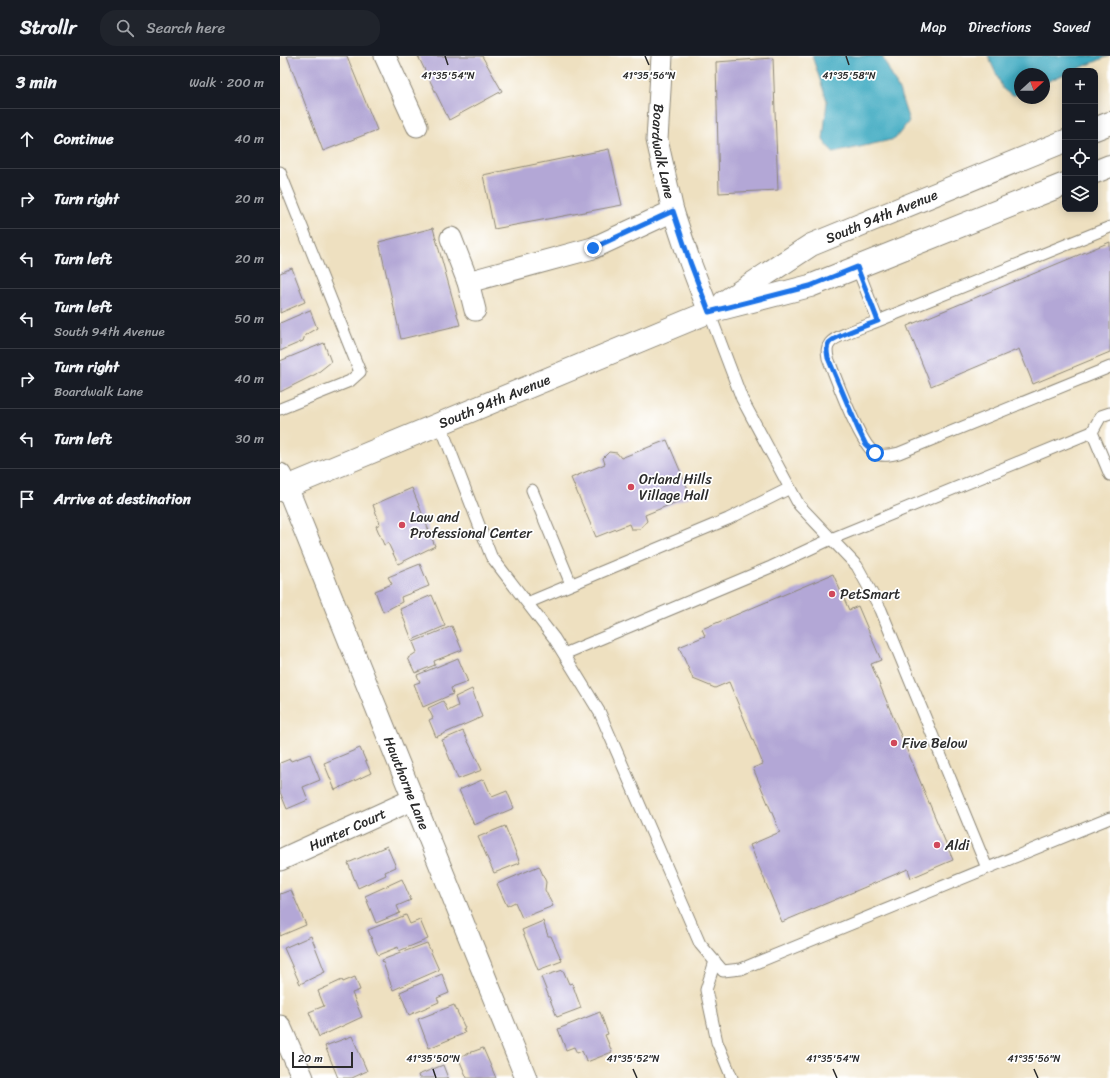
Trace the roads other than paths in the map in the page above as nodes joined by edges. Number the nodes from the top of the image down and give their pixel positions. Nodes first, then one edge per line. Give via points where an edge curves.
1 (385, 56) edge
2 (662, 56) edge
3 (1110, 123) edge
4 (417, 126) dead end
5 (1098, 128) edge
6 (1062, 142) edge
7 (1110, 166) edge
8 (1098, 171) edge
9 (280, 172) edge
10 (1062, 185) edge
11 (673, 211) junction
12 (1110, 227) edge
13 (451, 238) dead end
14 (857, 267) junction
15 (468, 282) junction
16 (475, 310) dead end
17 (709, 312) junction
18 (878, 321) junction
19 (1110, 367) edge
20 (280, 409) edge
21 (1110, 413) edge
22 (440, 424) junction
23 (1092, 432) junction
24 (1110, 475) edge
25 (282, 484) edge
26 (790, 488) junction
27 (532, 490) dead end
28 (831, 539) junction
29 (571, 584) junction
30 (527, 603) junction
31 (564, 654) junction
32 (414, 799) junction
33 (1110, 818) edge
34 (280, 860) edge
35 (987, 868) junction
36 (715, 961) junction
37 (280, 1026) edge
38 (303, 1078) edge
39 (526, 1078) edge
40 (732, 1078) edge

1 - 4 street
2 - 11 street, Boardwalk Lane via 657,140
3 - 5 street
6 - 17 street, South 94th Avenue via 811,245
7 - 8 street
9 - 20 lane via 360,372 350,381
10 - 14 street, South 94th Avenue
11 - 15 street via 593,248
11 - 17 street, Boardwalk Lane
12 - 18 lane
13 - 15 street
14 - 17 street, South 94th Avenue via 810,286
14 - 18 lane
15 - 16 street
17 - 22 street, South 94th Avenue
17 - 26 lane via 742,399
18 - 19 lane via 839,336 830,342 826,350 866,445 875,453 887,456
21 - 23 lane via 1101,416
22 - 25 street, South 94th Avenue
22 - 30 lane via 491,556
23 - 24 lane
23 - 28 lane
25 - 32 street, Hawthorne Lane
26 - 28 lane via 799,505
26 - 29 lane via 728,519
27 - 29 lane
28 - 31 lane
28 - 35 lane via 857,566 882,610
29 - 30 lane
30 - 31 lane
31 - 36 lane via 600,713 700,944
32 - 34 street, Hunter Court
32 - 39 street, Hawthorne Lane
33 - 35 lane
35 - 36 lane via 741,968 723,971
36 - 40 lane via 706,990 717,1042
37 - 38 street

